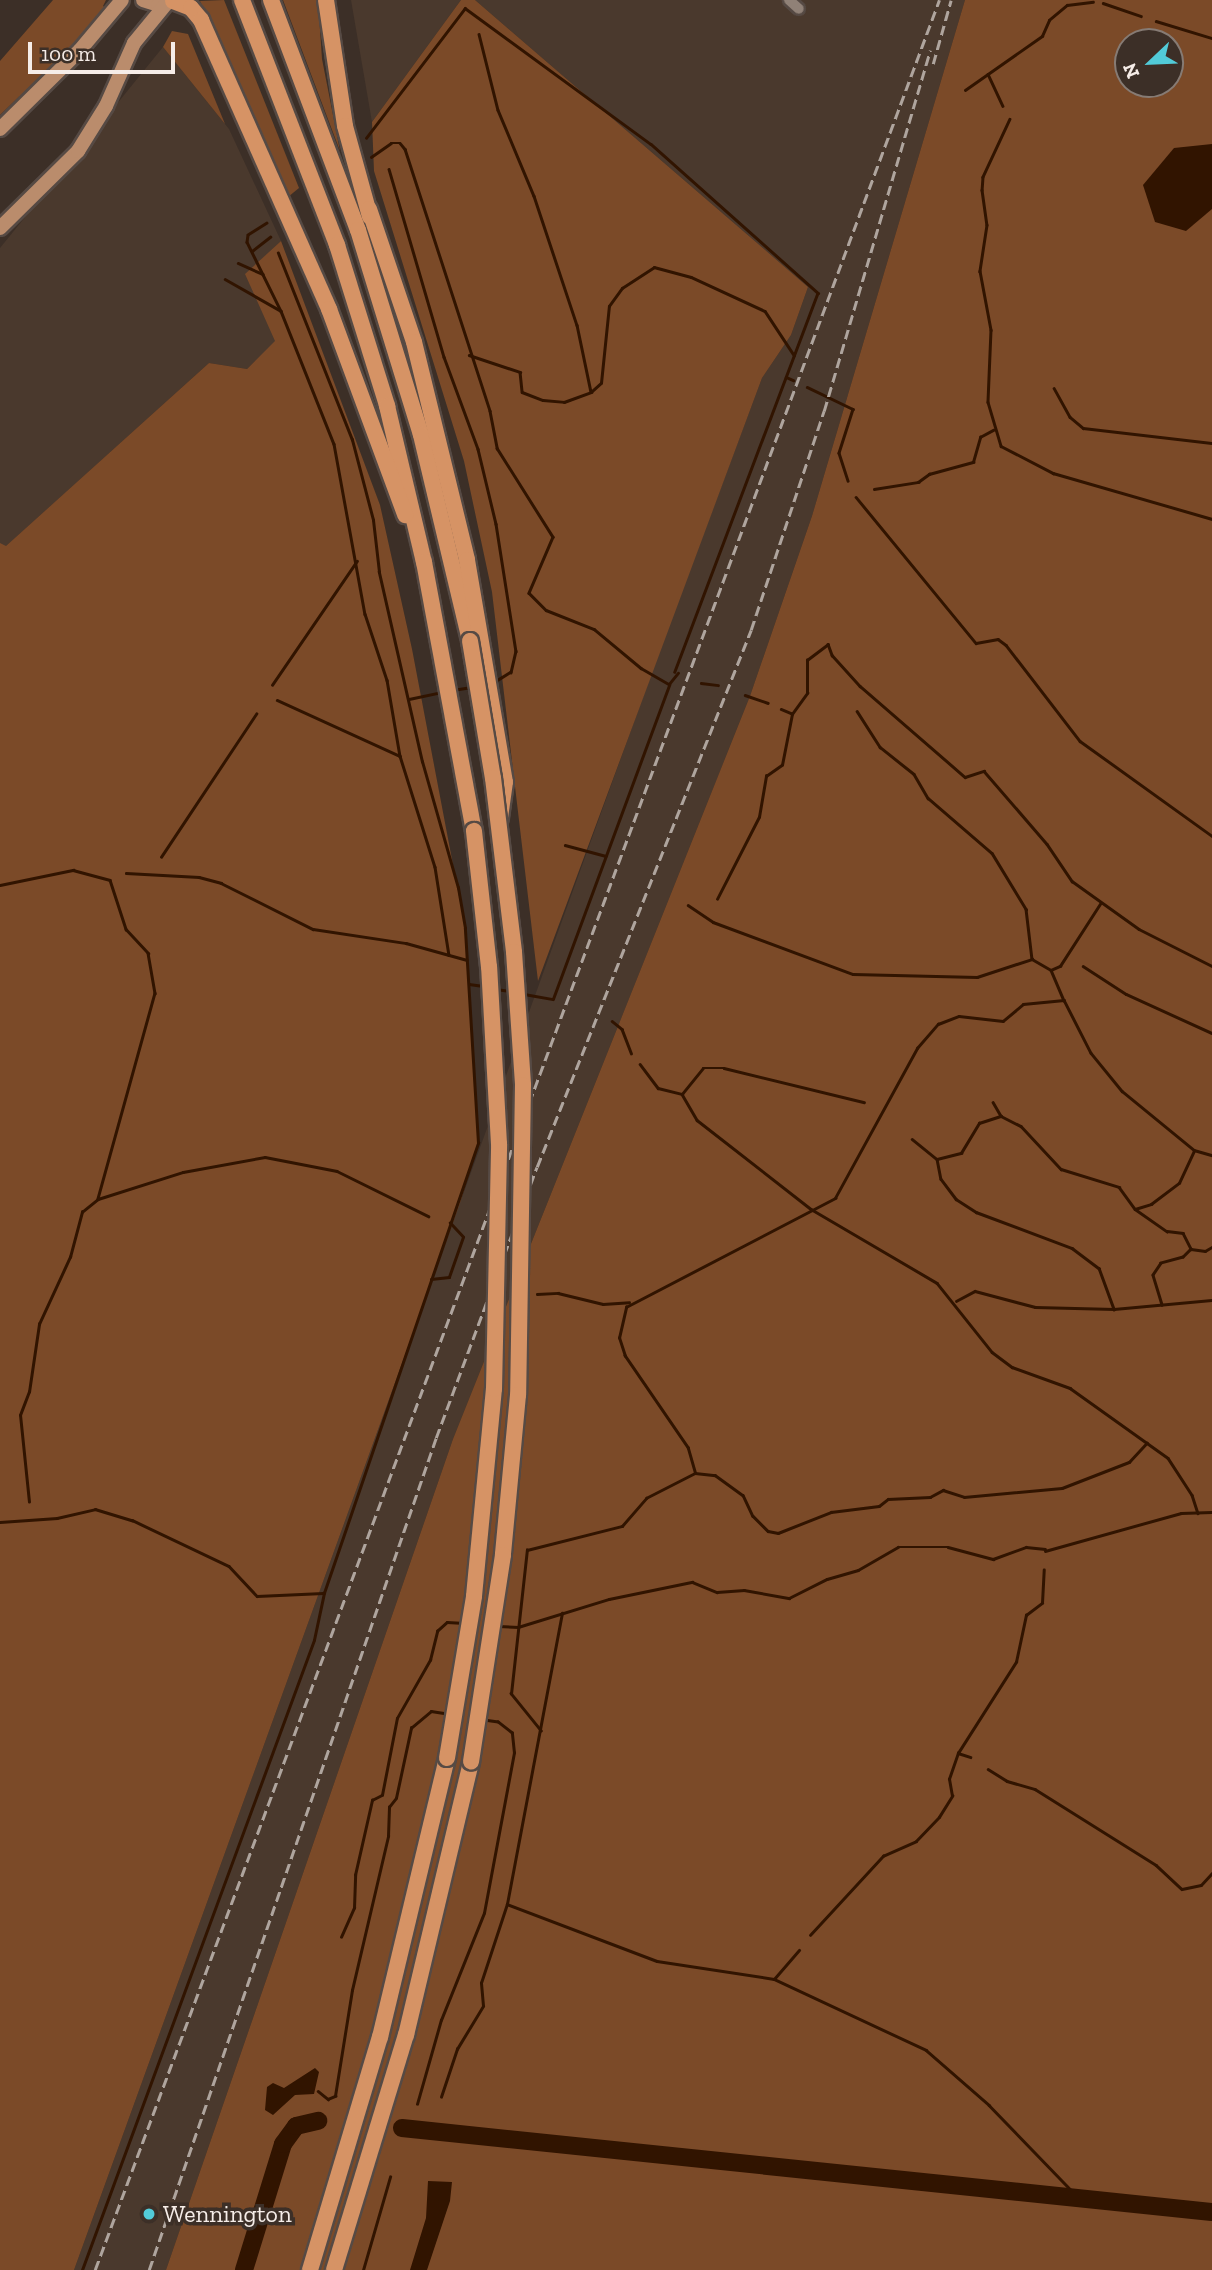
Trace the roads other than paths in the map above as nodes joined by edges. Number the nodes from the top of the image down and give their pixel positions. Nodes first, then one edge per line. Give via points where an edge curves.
1 (122, 0) edge
2 (142, 0) edge
3 (242, 0) edge
4 (271, 0) edge
5 (326, 0) edge
6 (789, 0) edge
7 (171, 2) edge
8 (799, 9) dead end
9 (0, 129) edge
10 (369, 209) junction
11 (0, 228) edge
12 (421, 435) junction
13 (424, 562) junction
14 (476, 640) junction
15 (310, 2270) edge
16 (334, 2270) edge

1 - 9 main road via 80,50
2 - 7 main road
3 - 13 highway via 337,246 387,406
4 - 12 highway via 358,230
5 - 10 highway via 345,127
6 - 8 street
7 - 11 main road via 134,43 106,106 78,151
7 - 13 highway via 191,8 212,45 330,309
10 - 12 highway via 399,323
10 - 14 highway via 414,342 439,439
12 - 14 highway
13 - 15 highway, bridge via 474,831 489,968 499,1143 494,1389 474,1596 447,1758 380,2037
14 - 16 highway, bridge via 523,1085 521,1288 503,1555 471,1762 406,2035

